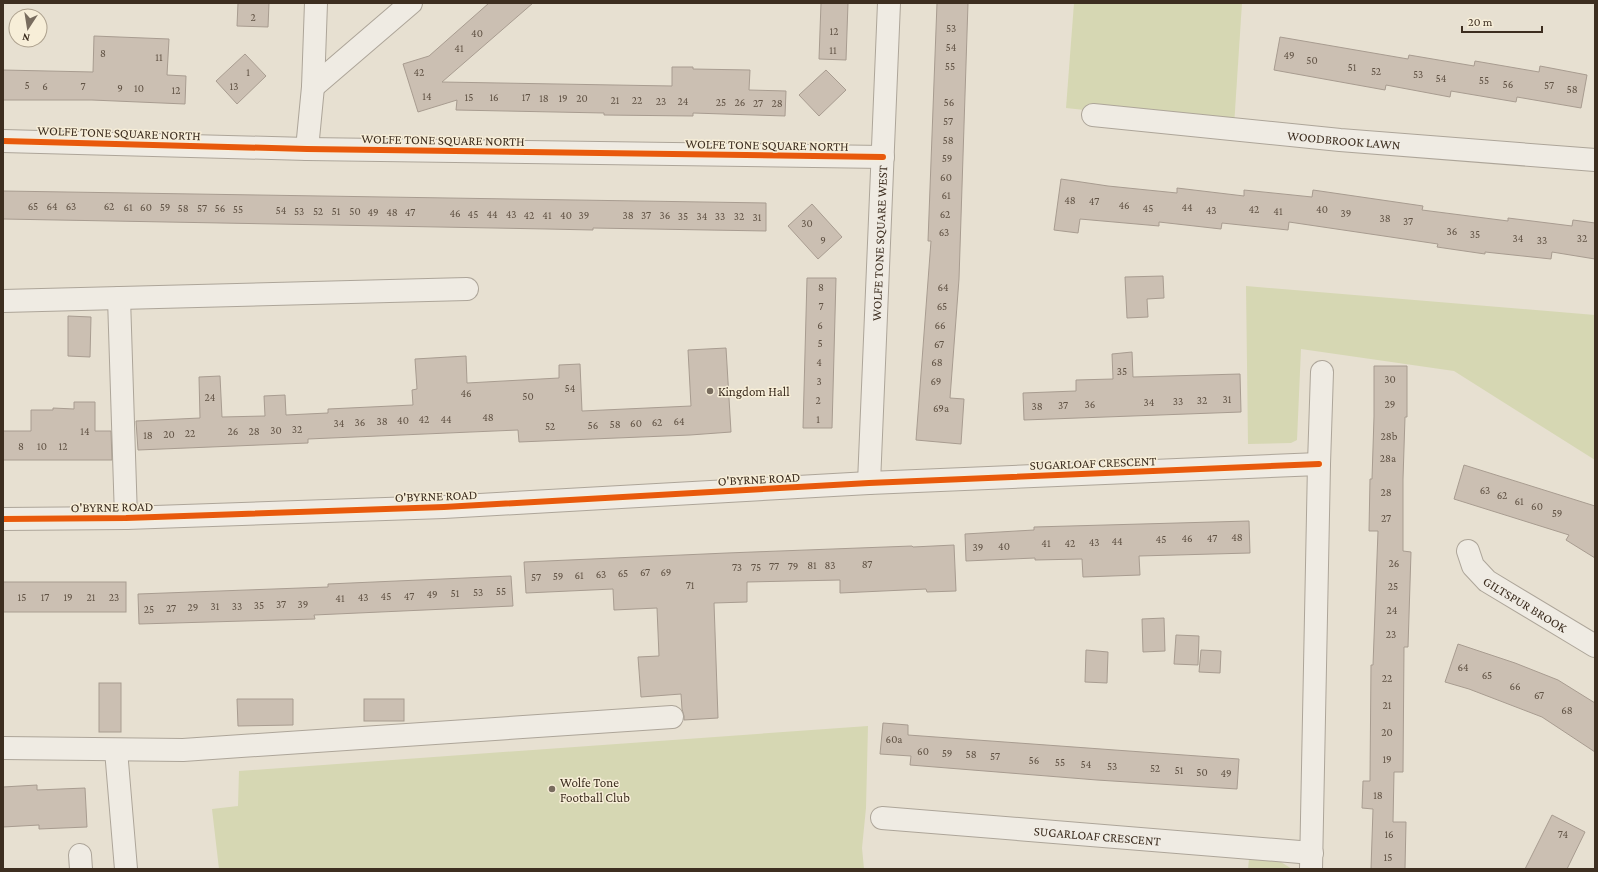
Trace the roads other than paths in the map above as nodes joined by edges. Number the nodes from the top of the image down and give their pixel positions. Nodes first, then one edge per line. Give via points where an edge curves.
1 (316, 3) edge
2 (411, 3) edge
3 (890, 3) edge
4 (313, 87) junction
5 (1093, 115) dead end
6 (3, 141) edge
7 (307, 149) junction
8 (883, 157) junction
9 (1595, 160) edge
10 (467, 289) dead end
11 (119, 298) junction
12 (3, 301) edge
13 (1322, 372) dead end
14 (1318, 464) junction
15 (869, 483) junction
16 (126, 518) junction
17 (3, 519) edge
18 (1468, 551) dead end
19 (1595, 646) edge
20 (672, 717) dead end
21 (3, 748) edge
22 (116, 750) junction
23 (882, 818) dead end
24 (1312, 861) edge
25 (126, 869) edge

1 - 4 street
2 - 4 street
3 - 8 street, WOLFE TONE SQUARE WEST
4 - 7 street
5 - 9 street, WOODBROOK LAWN via 1340,140
6 - 7 street, WOLFE TONE SQUARE NORTH
7 - 8 street, WOLFE TONE SQUARE NORTH
8 - 15 street, WOLFE TONE SQUARE WEST
10 - 11 street
11 - 12 street
11 - 16 street
13 - 14 street, SUGARLOAF CRESCENT
14 - 15 street, SUGARLOAF CRESCENT
14 - 24 street, SUGARLOAF CRESCENT
15 - 16 street, O'BYRNE ROAD via 444,507
16 - 17 street, O'BYRNE ROAD
18 - 19 street, GILTSPUR BROOK via 1473,566 1487,581
20 - 22 street via 182,750
21 - 22 street
22 - 25 street
23 - 24 street, SUGARLOAF CRESCENT

